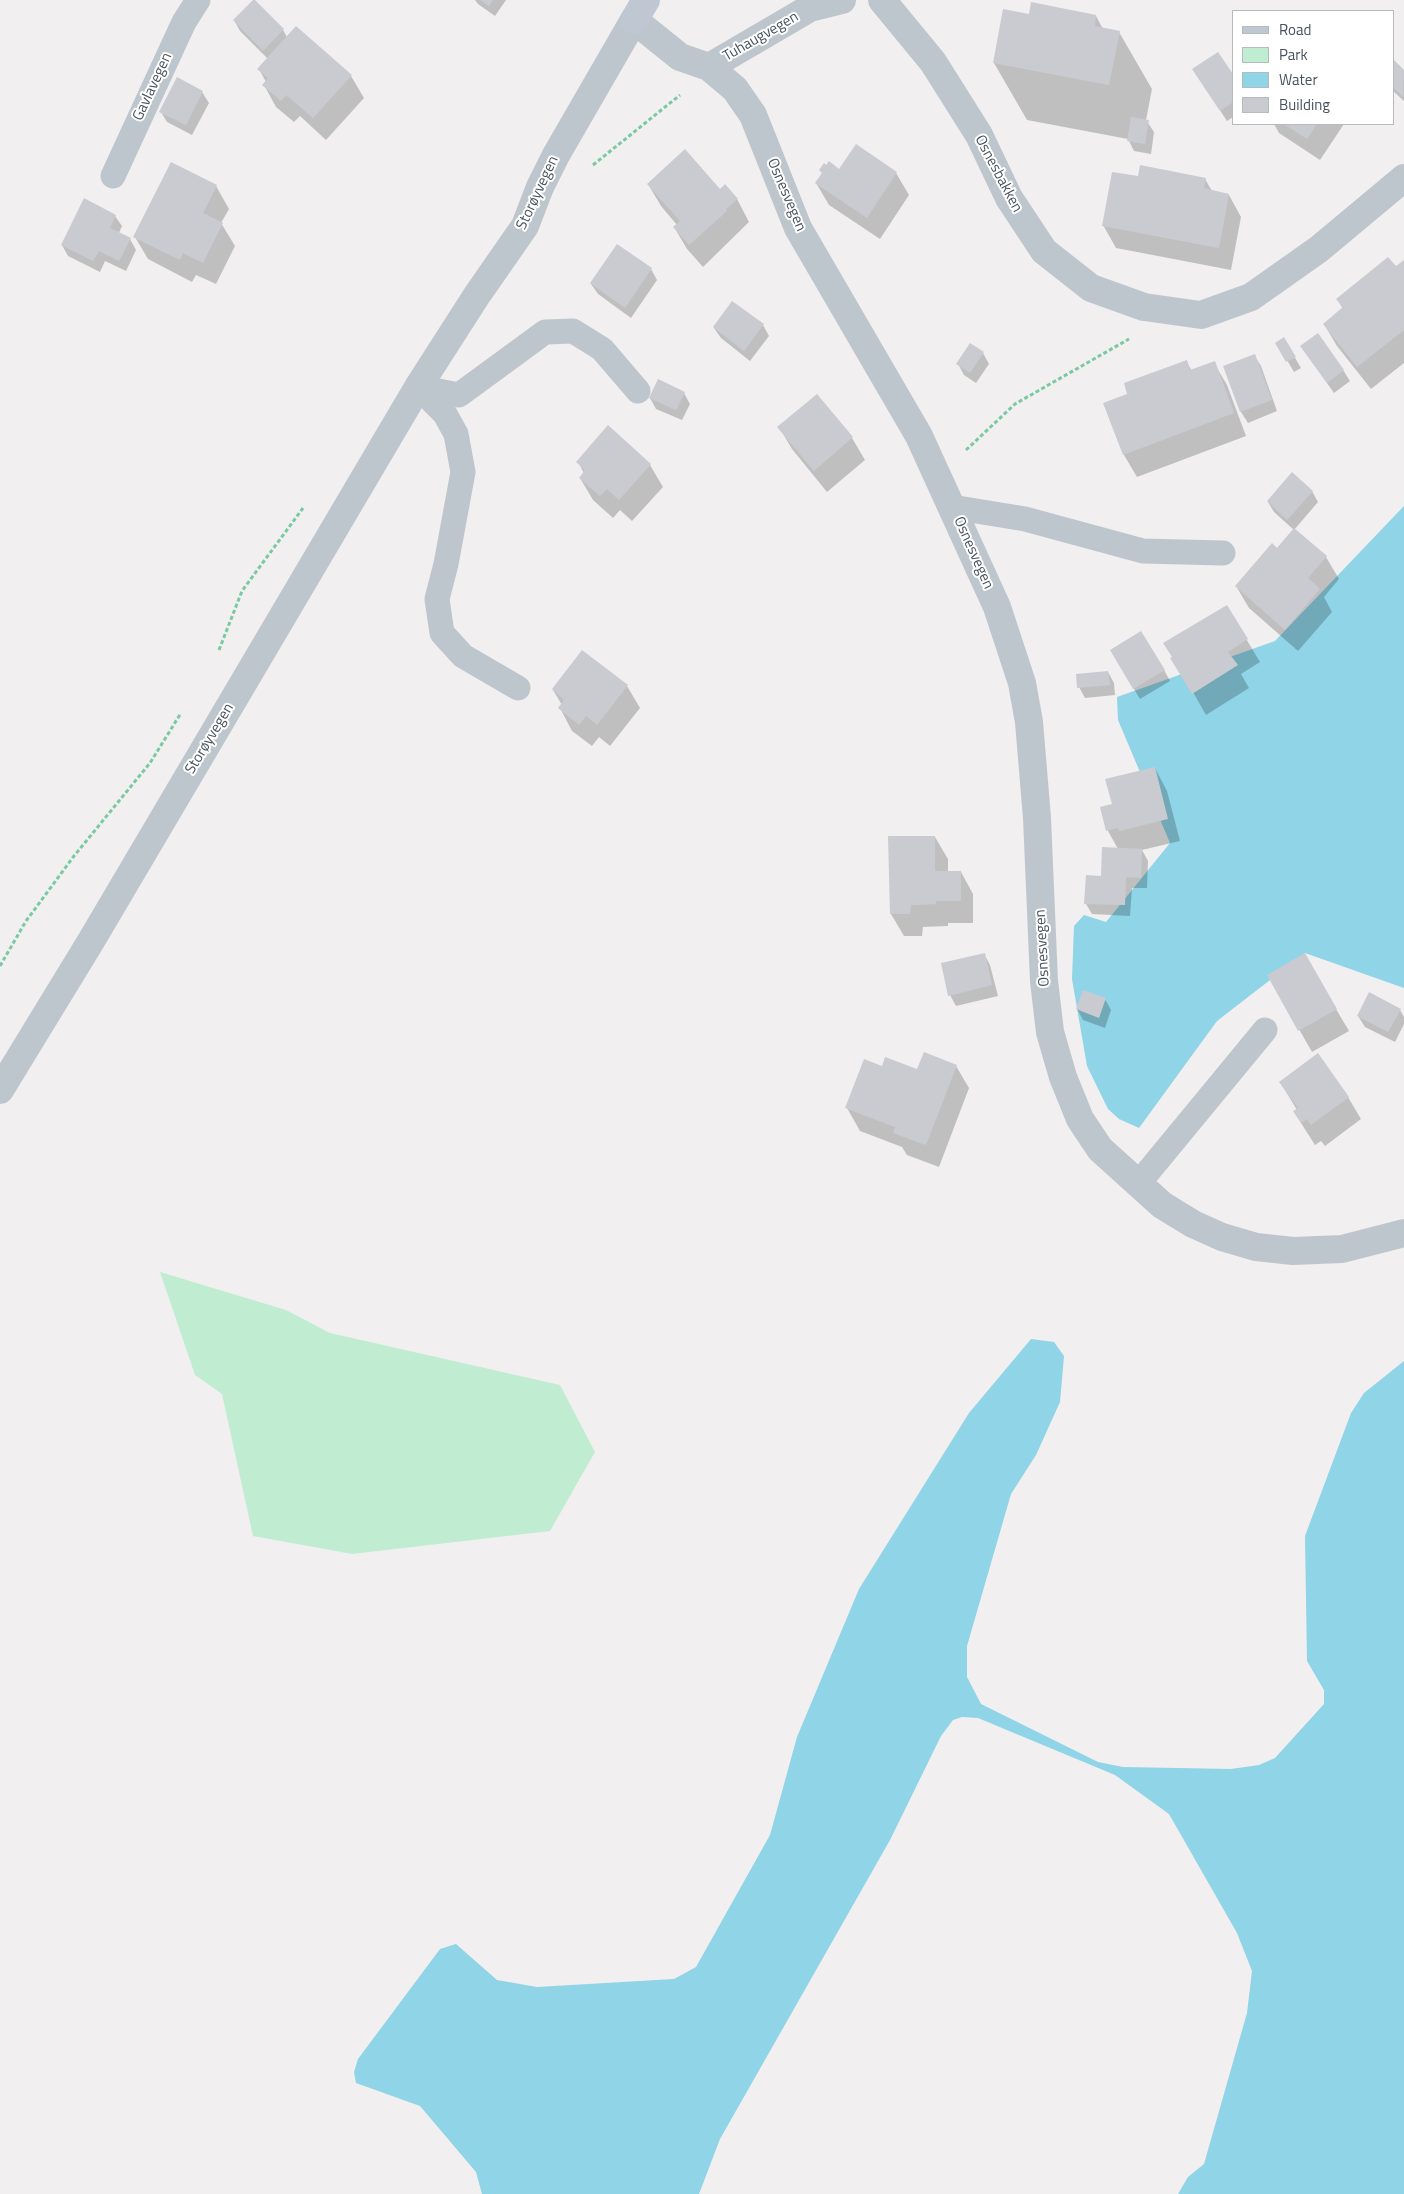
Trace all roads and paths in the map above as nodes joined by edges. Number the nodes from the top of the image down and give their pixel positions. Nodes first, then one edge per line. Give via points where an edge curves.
1 (198, 0) edge
2 (842, 0) edge
3 (882, 0) edge
4 (640, 10) edge
5 (709, 67) junction
6 (587, 170) dead end
7 (113, 176) dead end
8 (1404, 178) edge
9 (1144, 307) junction
10 (418, 387) junction
11 (638, 392) dead end
12 (937, 476) junction
13 (304, 506) dead end
14 (952, 507) junction
15 (1223, 553) dead end
16 (218, 652) dead end
17 (518, 688) dead end
18 (184, 708) dead end
19 (0, 966) edge
20 (1265, 1030) dead end
21 (0, 1090) edge
22 (1138, 1184) junction
23 (1404, 1233) edge

1 - 7 lane, Gavlavegen via 180,30
2 - 5 street, Tuhaugvegen via 810,8
3 - 9 street, Osnesbakken via 932,62 979,136 1009,198 1044,251 1091,288
4 - 5 street, Osnesvegen via 680,57
4 - 10 street, Storøyvegen via 556,155 525,226 476,295
5 - 6 path via 692,86
5 - 12 street, Osnesvegen via 736,89 753,115 798,228 919,436
8 - 9 street, Osnesbakken via 1319,249 1251,296 1201,315
9 - 12 path via 1128,342 1015,404
10 - 11 lane via 459,395 545,332 573,331 602,349
10 - 17 lane via 449,420 456,434 463,472 437,599 442,633 463,656
10 - 21 street, Storøyvegen
12 - 14 street, Osnesvegen
13 - 16 path via 242,592
14 - 15 lane via 1025,518 1143,551
14 - 22 street, Osnesvegen via 996,607 1022,683 1038,818 1044,982 1050,1032 1080,1119 1100,1149
18 - 19 path via 150,763 31,914
20 - 22 lane
22 - 23 street, Osnesvegen via 1162,1205 1193,1224 1256,1247 1293,1251 1342,1249

